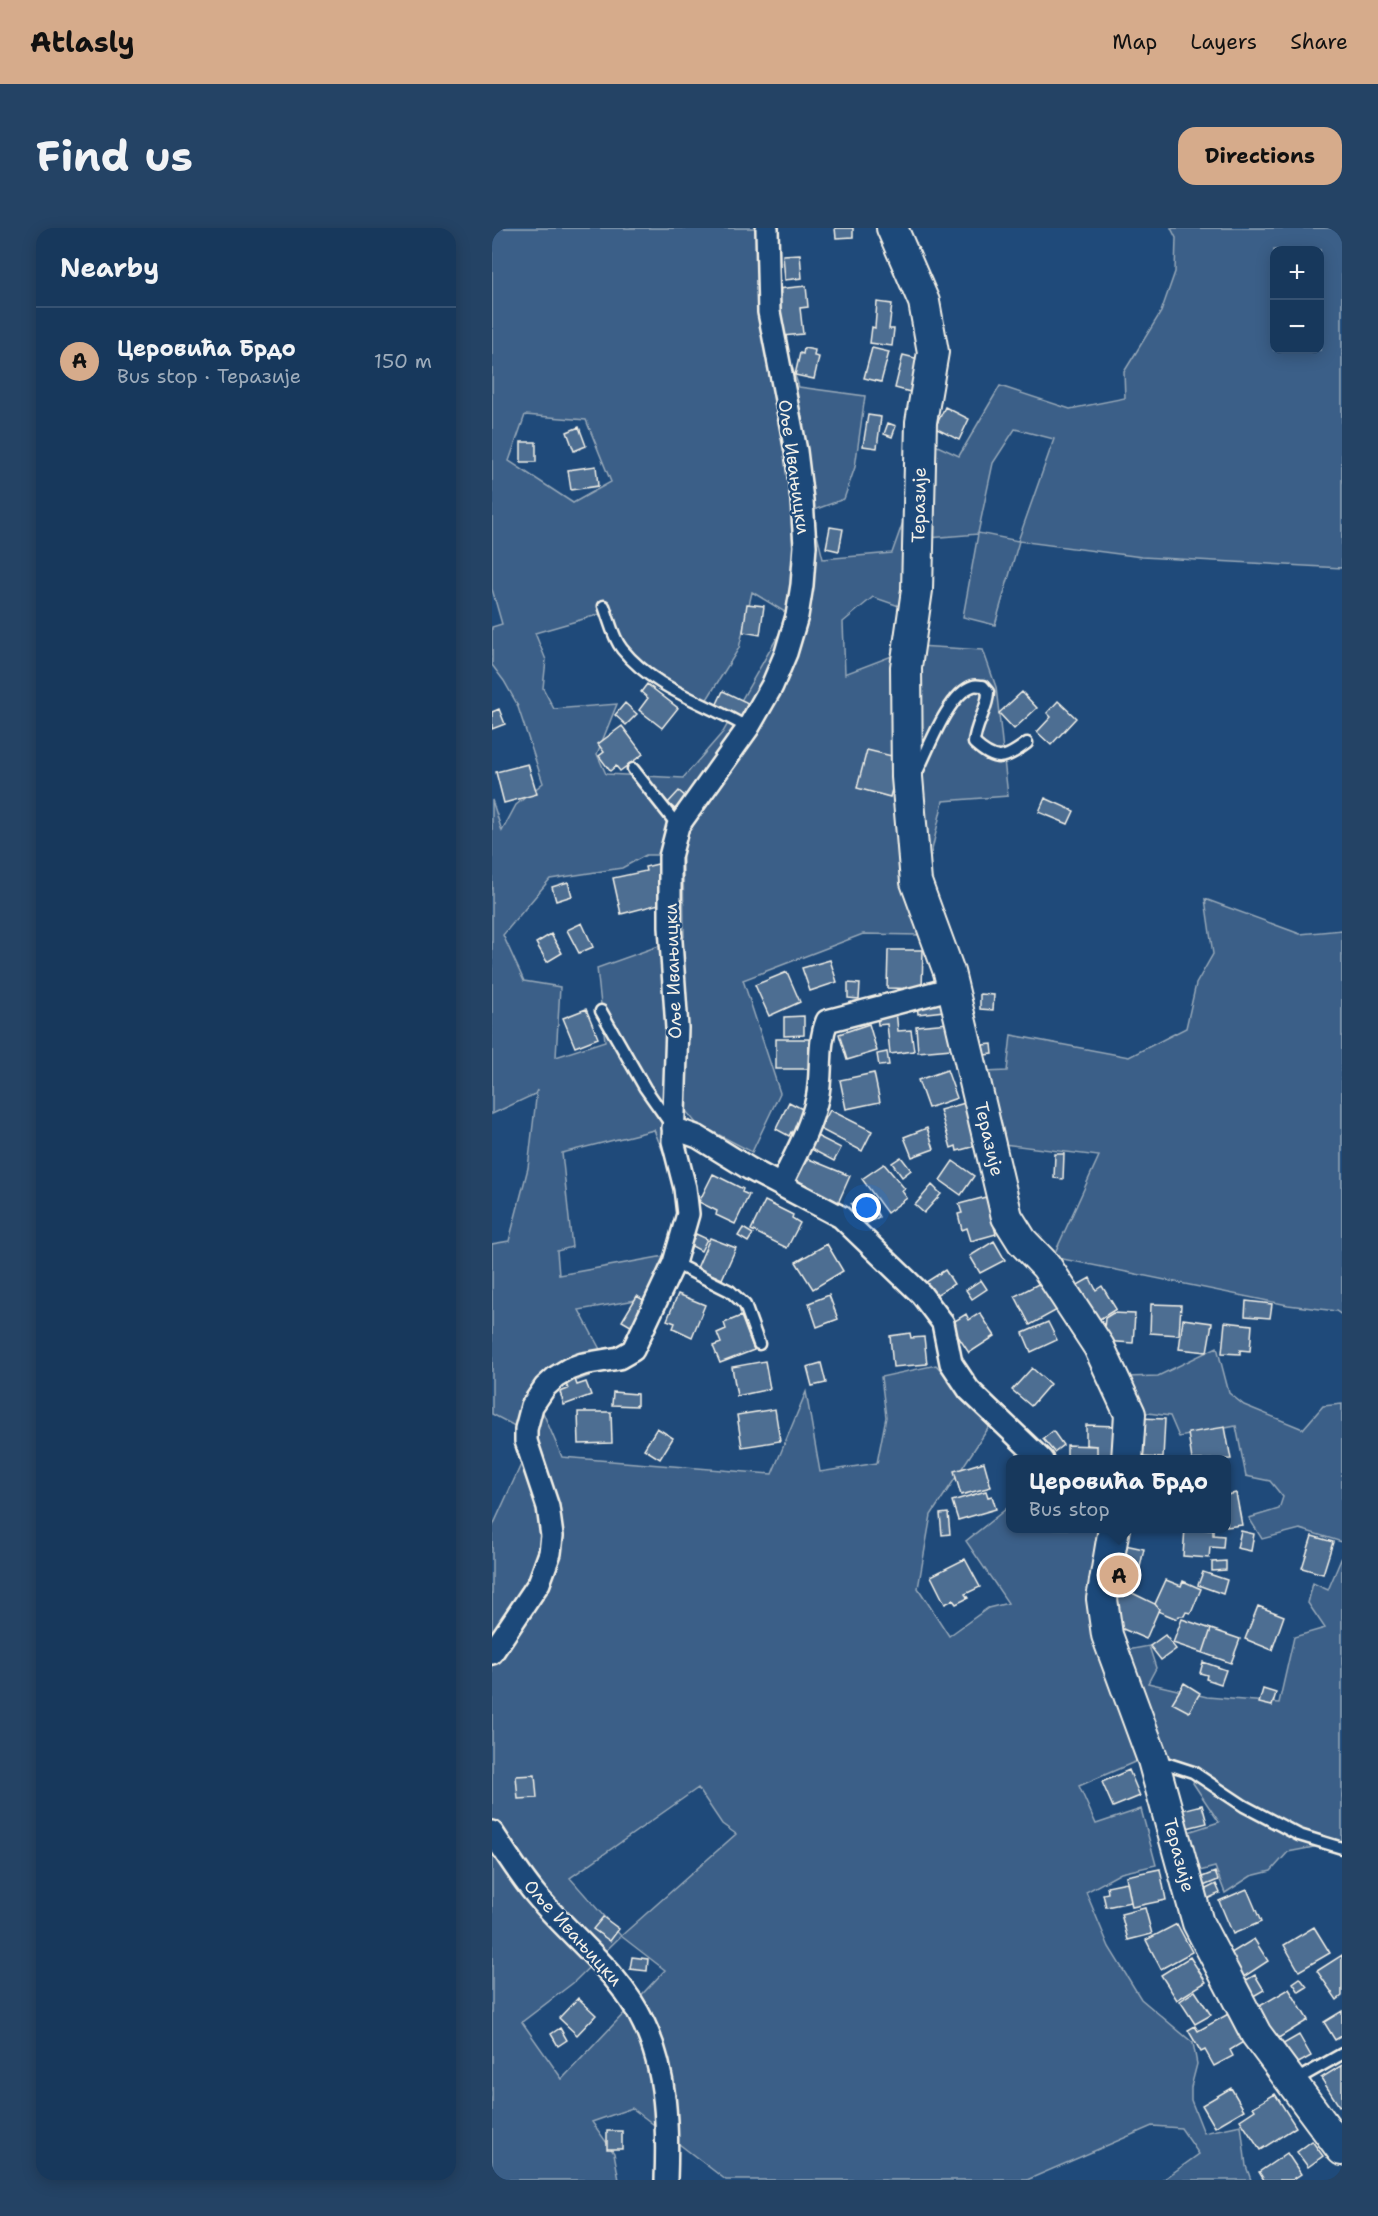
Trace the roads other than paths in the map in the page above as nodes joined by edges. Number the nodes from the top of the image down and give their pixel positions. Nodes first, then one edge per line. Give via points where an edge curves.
1 (767, 228) edge
2 (892, 228) edge
3 (604, 606) dead end
4 (748, 728) junction
5 (1027, 743) dead end
6 (633, 769) dead end
7 (908, 790) junction
8 (678, 826) junction
9 (953, 988) junction
10 (601, 1011) dead end
11 (673, 1128) junction
12 (781, 1185) junction
13 (674, 1263) junction
14 (759, 1344) dead end
15 (1037, 1455) edge
16 (1127, 1455) edge
17 (1113, 1533) edge
18 (492, 1653) edge
19 (1153, 1760) junction
20 (492, 1832) edge
21 (1342, 1848) edge
22 (1342, 2054) edge
23 (1291, 2082) junction
24 (1342, 2150) edge
25 (666, 2180) edge

1 - 4 street, Оље Ивањицки via 769,312 796,451 805,546 797,616 786,653
2 - 7 street, Теразије via 924,302 933,352 921,422 917,590 906,667
3 - 4 lane via 621,648 646,672 684,698
4 - 8 street, Оље Ивањицки
5 - 7 lane via 999,758 986,754 974,743 988,692 983,686 973,686 946,713
6 - 8 lane
7 - 9 street, Теразије via 916,882
8 - 11 street, Оље Ивањицки via 670,857 677,1028
9 - 12 street via 827,1021 822,1034 817,1097 807,1131
9 - 16 street, Теразије via 1007,1217 1022,1241 1046,1266 1099,1347 1130,1414
10 - 11 lane
11 - 12 street via 698,1137
11 - 13 street, Оље Ивањицки via 675,1154 688,1202
12 - 15 street via 841,1217 921,1294 944,1323 951,1363 969,1390
13 - 14 lane via 730,1291 745,1305
13 - 18 street, Оље Ивањицки via 633,1350 619,1358 569,1369 545,1387 532,1406 526,1441 550,1514 550,1553 539,1584
17 - 19 street, Теразије via 1102,1599 1107,1635
19 - 21 lane via 1193,1773 1299,1835
19 - 23 street, Теразије via 1198,1923 1256,2034
20 - 25 street, Оље Ивањицки via 535,1894 620,1983 644,2024 661,2075 668,2145
22 - 23 lane
23 - 24 street, Теразије

